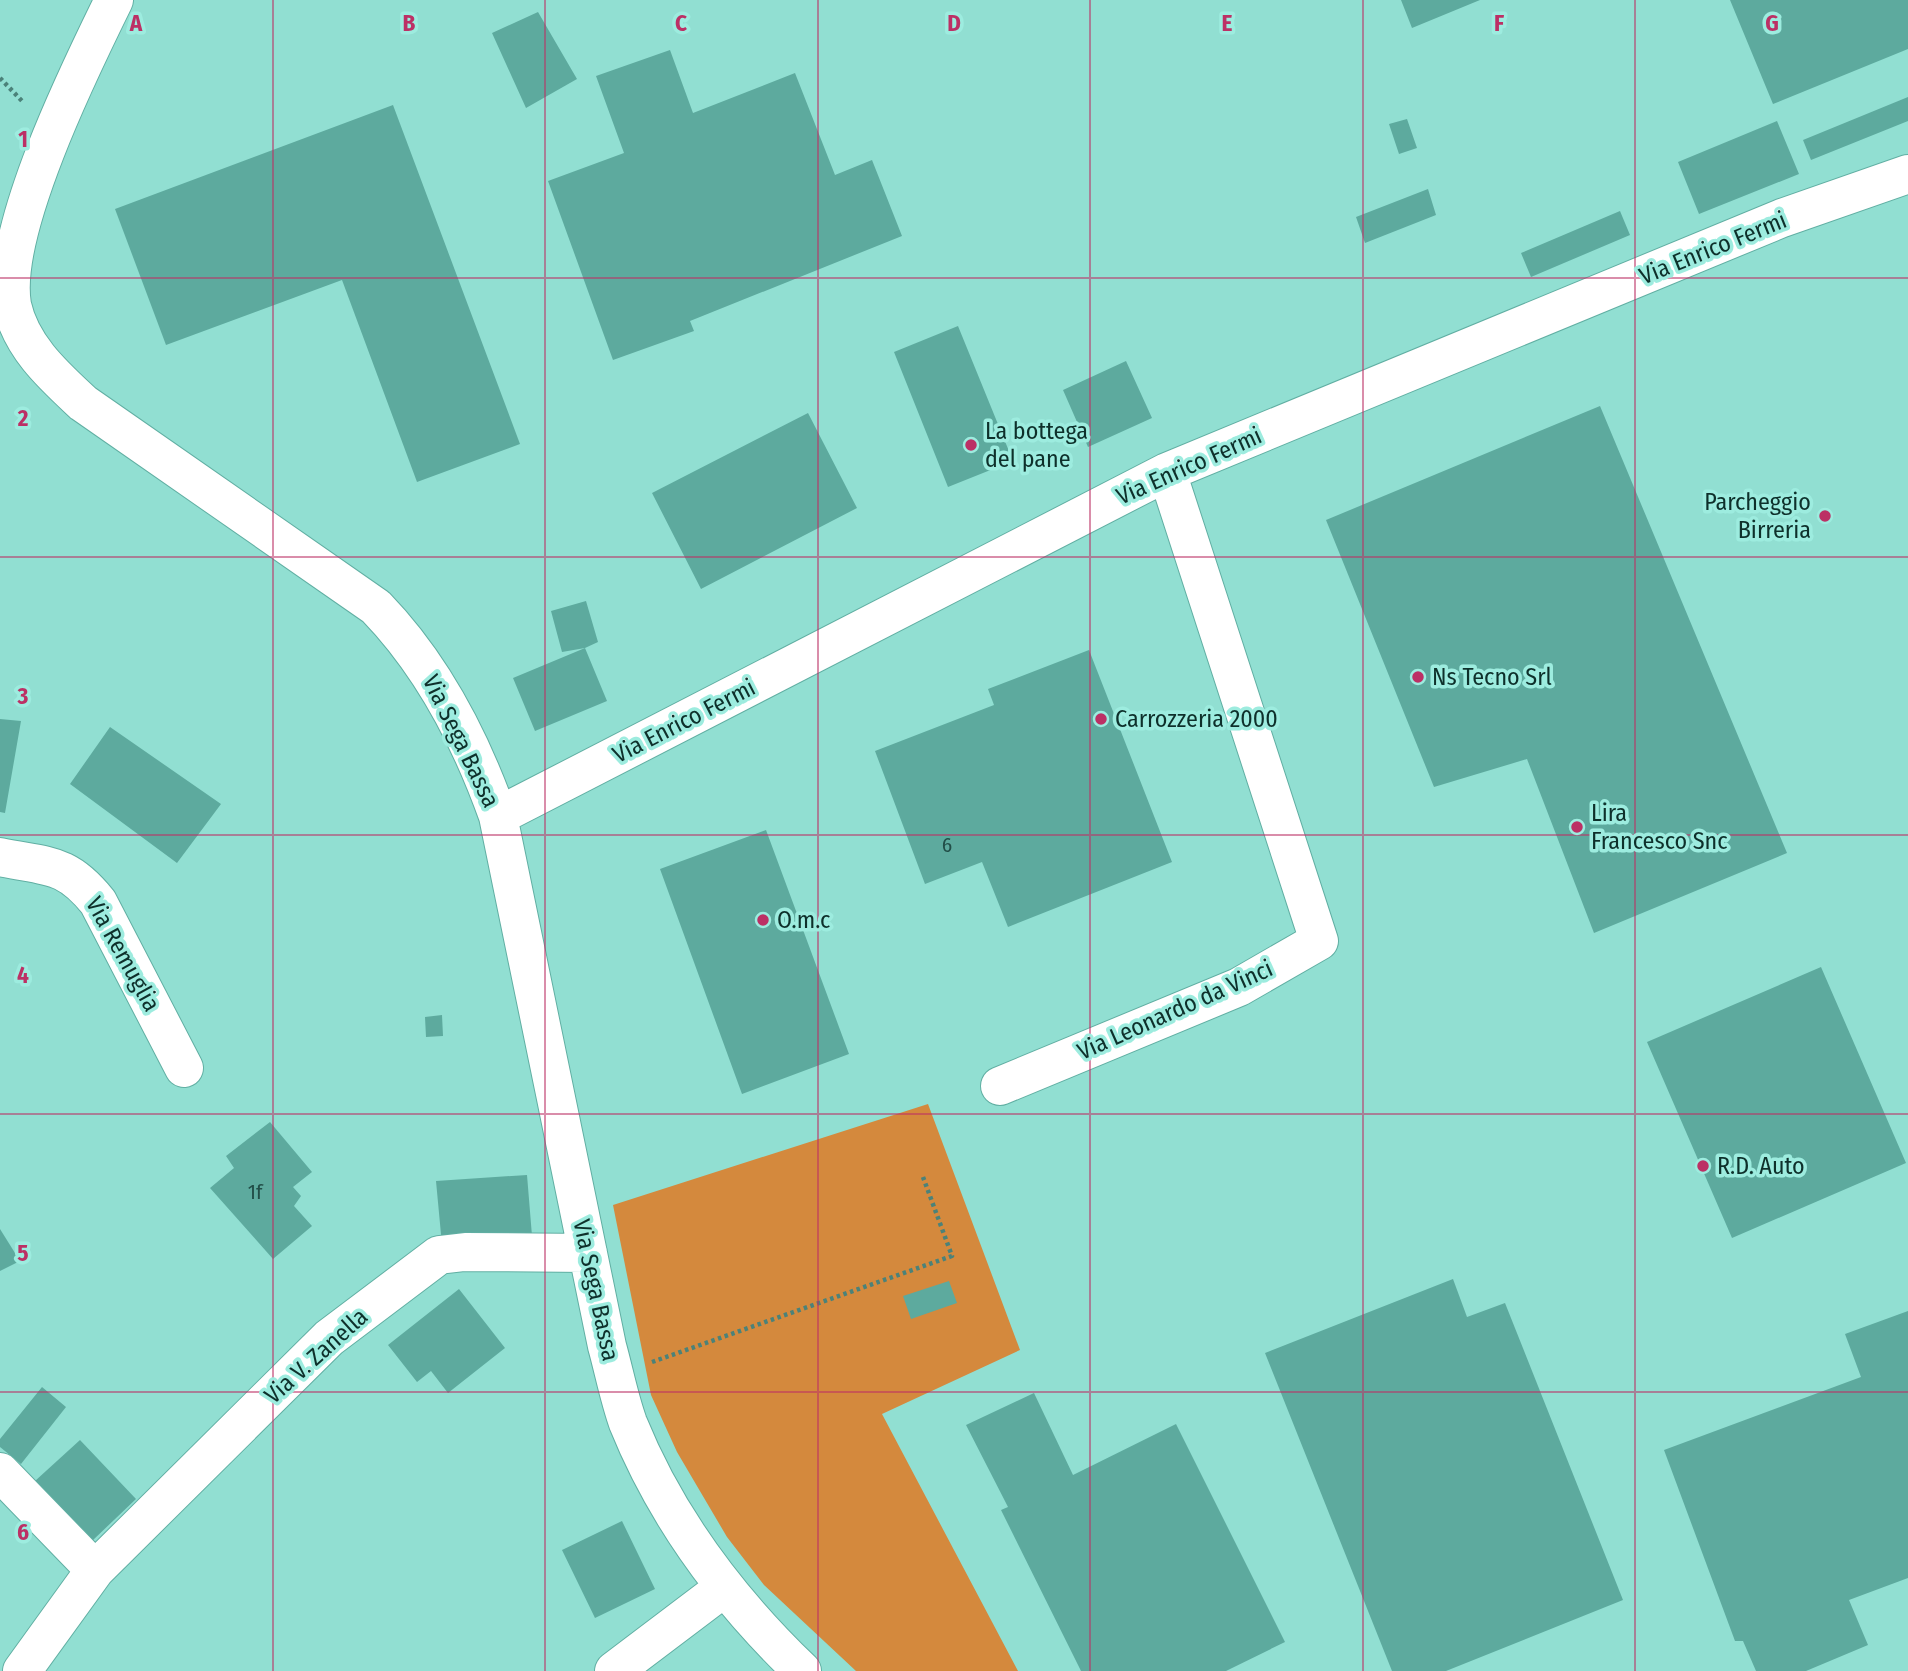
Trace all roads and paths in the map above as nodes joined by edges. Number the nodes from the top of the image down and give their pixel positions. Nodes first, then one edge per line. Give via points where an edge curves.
1 (114, 0) edge
2 (1908, 174) edge
3 (8, 217) edge
4 (6, 305) edge
5 (1167, 472) junction
6 (498, 816) junction
7 (0, 857) edge
8 (184, 1068) dead end
9 (1000, 1086) dead end
10 (923, 1177) dead end
11 (588, 1253) junction
12 (615, 1375) junction
13 (0, 1472) edge
14 (95, 1570) junction
15 (726, 1587) junction
16 (22, 1671) edge
17 (614, 1671) edge
18 (802, 1671) edge

1 - 3 street, Via Sega Bassa
2 - 5 street, Via Enrico Fermi via 1783,218
3 - 4 street, Via Sega Bassa via 11,258
4 - 6 street, Via Sega Bassa via 48,370 83,403 384,614 441,693 476,760
5 - 6 street, Via Enrico Fermi
5 - 9 street, Via Leonardo da Vinci via 1319,941 1239,986
6 - 11 street, Via Sega Bassa
7 - 8 street, Via Remuglia via 69,872 80,879 98,902
10 - 12 path via 952,1256
11 - 12 street, Via Sega Bassa
11 - 14 street, Via V. Zanella via 439,1255 329,1338
12 - 15 street, Via Sega Bassa via 627,1421 646,1462 669,1505
13 - 14 street
14 - 16 street, Via V. Zanella
15 - 17 street
15 - 18 street, Via Sega Bassa

